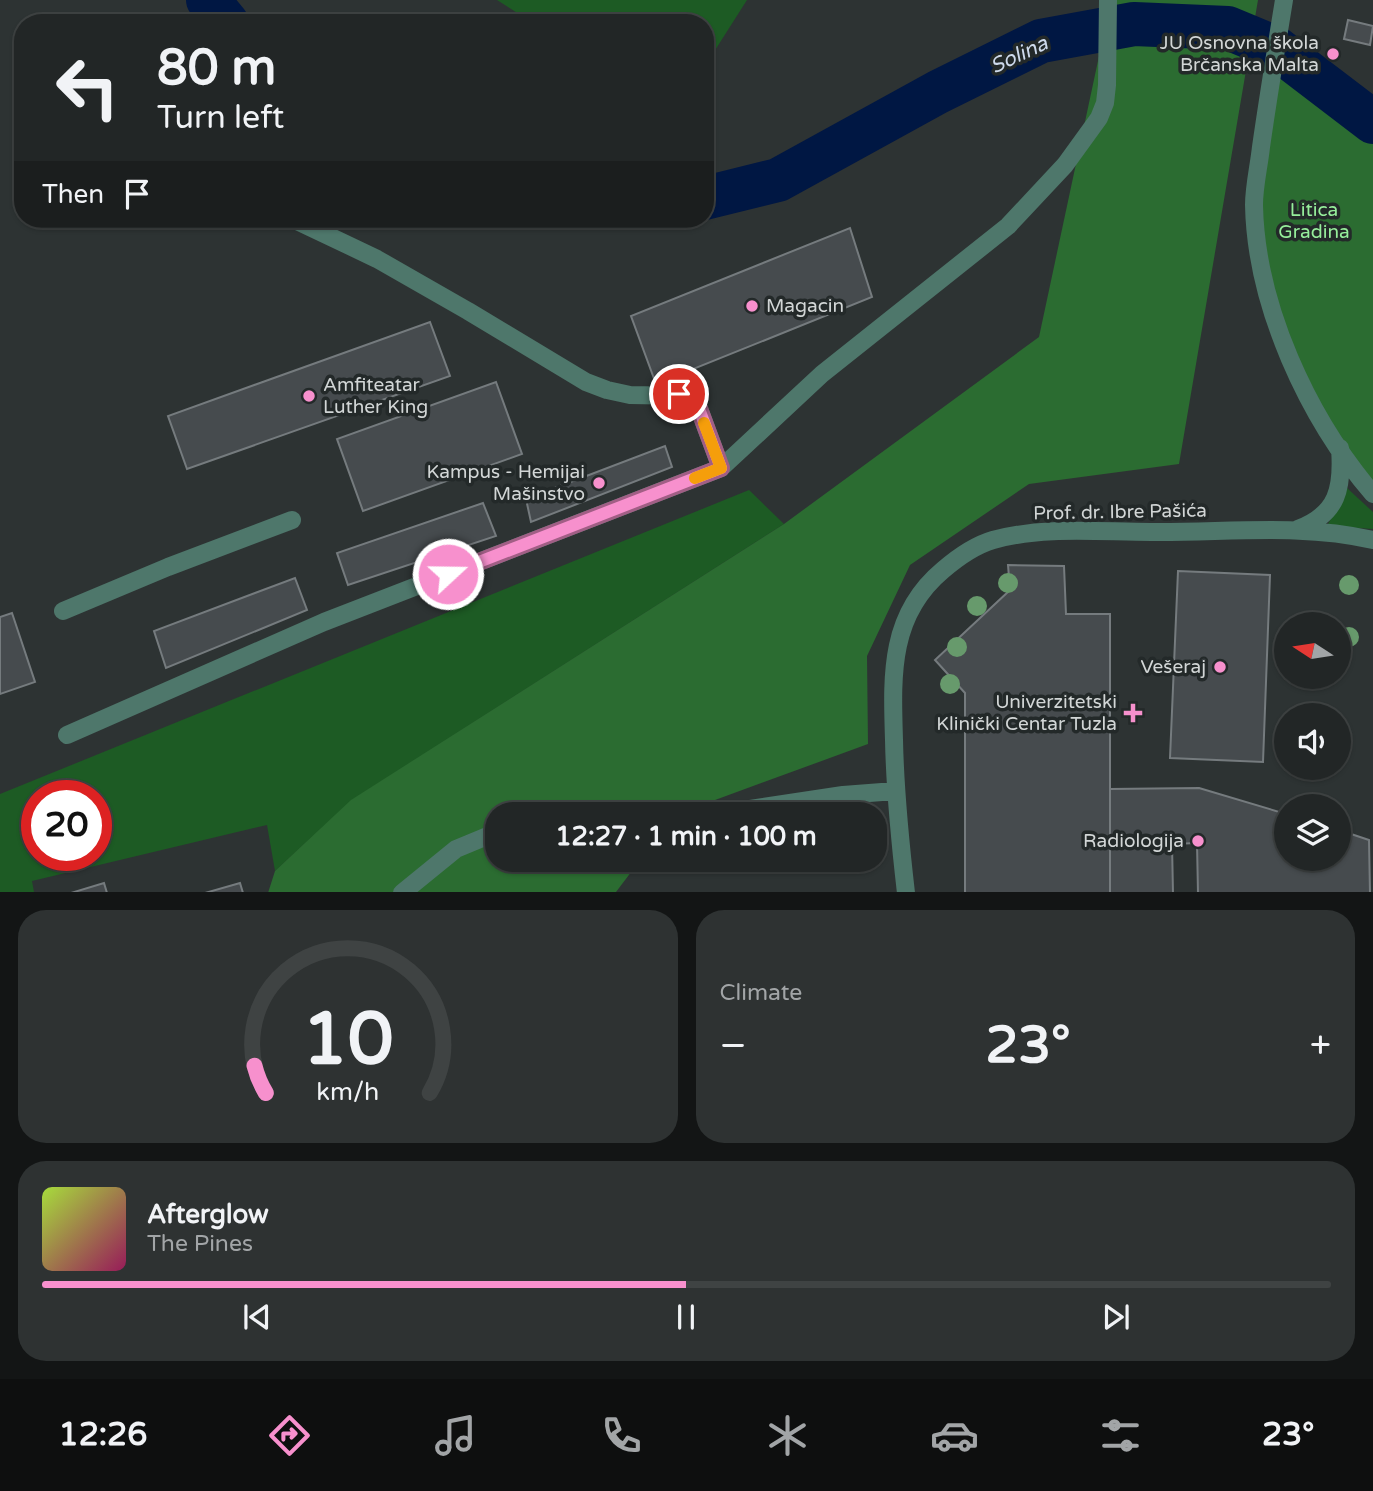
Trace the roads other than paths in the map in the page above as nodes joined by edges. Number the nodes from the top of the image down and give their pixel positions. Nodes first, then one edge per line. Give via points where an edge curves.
1 (1108, 0) edge
2 (1284, 0) edge
3 (312, 228) edge
4 (1340, 449) junction
5 (721, 468) junction
6 (1373, 494) edge
7 (292, 520) dead end
8 (1293, 531) junction
9 (1373, 540) edge
10 (63, 611) dead end
11 (66, 735) dead end
12 (895, 790) junction
13 (797, 802) edge
14 (485, 837) edge
15 (402, 892) edge
16 (906, 892) edge

1 - 5 street via 1105,103 1065,165 1008,226 822,374
2 - 4 street via 1254,202 1261,267 1299,381
3 - 5 street via 377,259 586,382 630,395 688,396 698,406
4 - 6 street
4 - 8 street via 1342,472 1335,499 1323,517
5 - 11 street via 324,622
7 - 10 street
8 - 9 street, Prof. dr. Ibre Pašića
8 - 12 street, Prof. dr. Ibre Pašića via 1038,533 989,541 953,562 920,593 897,644 892,688
12 - 13 street
12 - 16 street, Prof. dr. Ibre Pašića
14 - 15 street via 456,849

